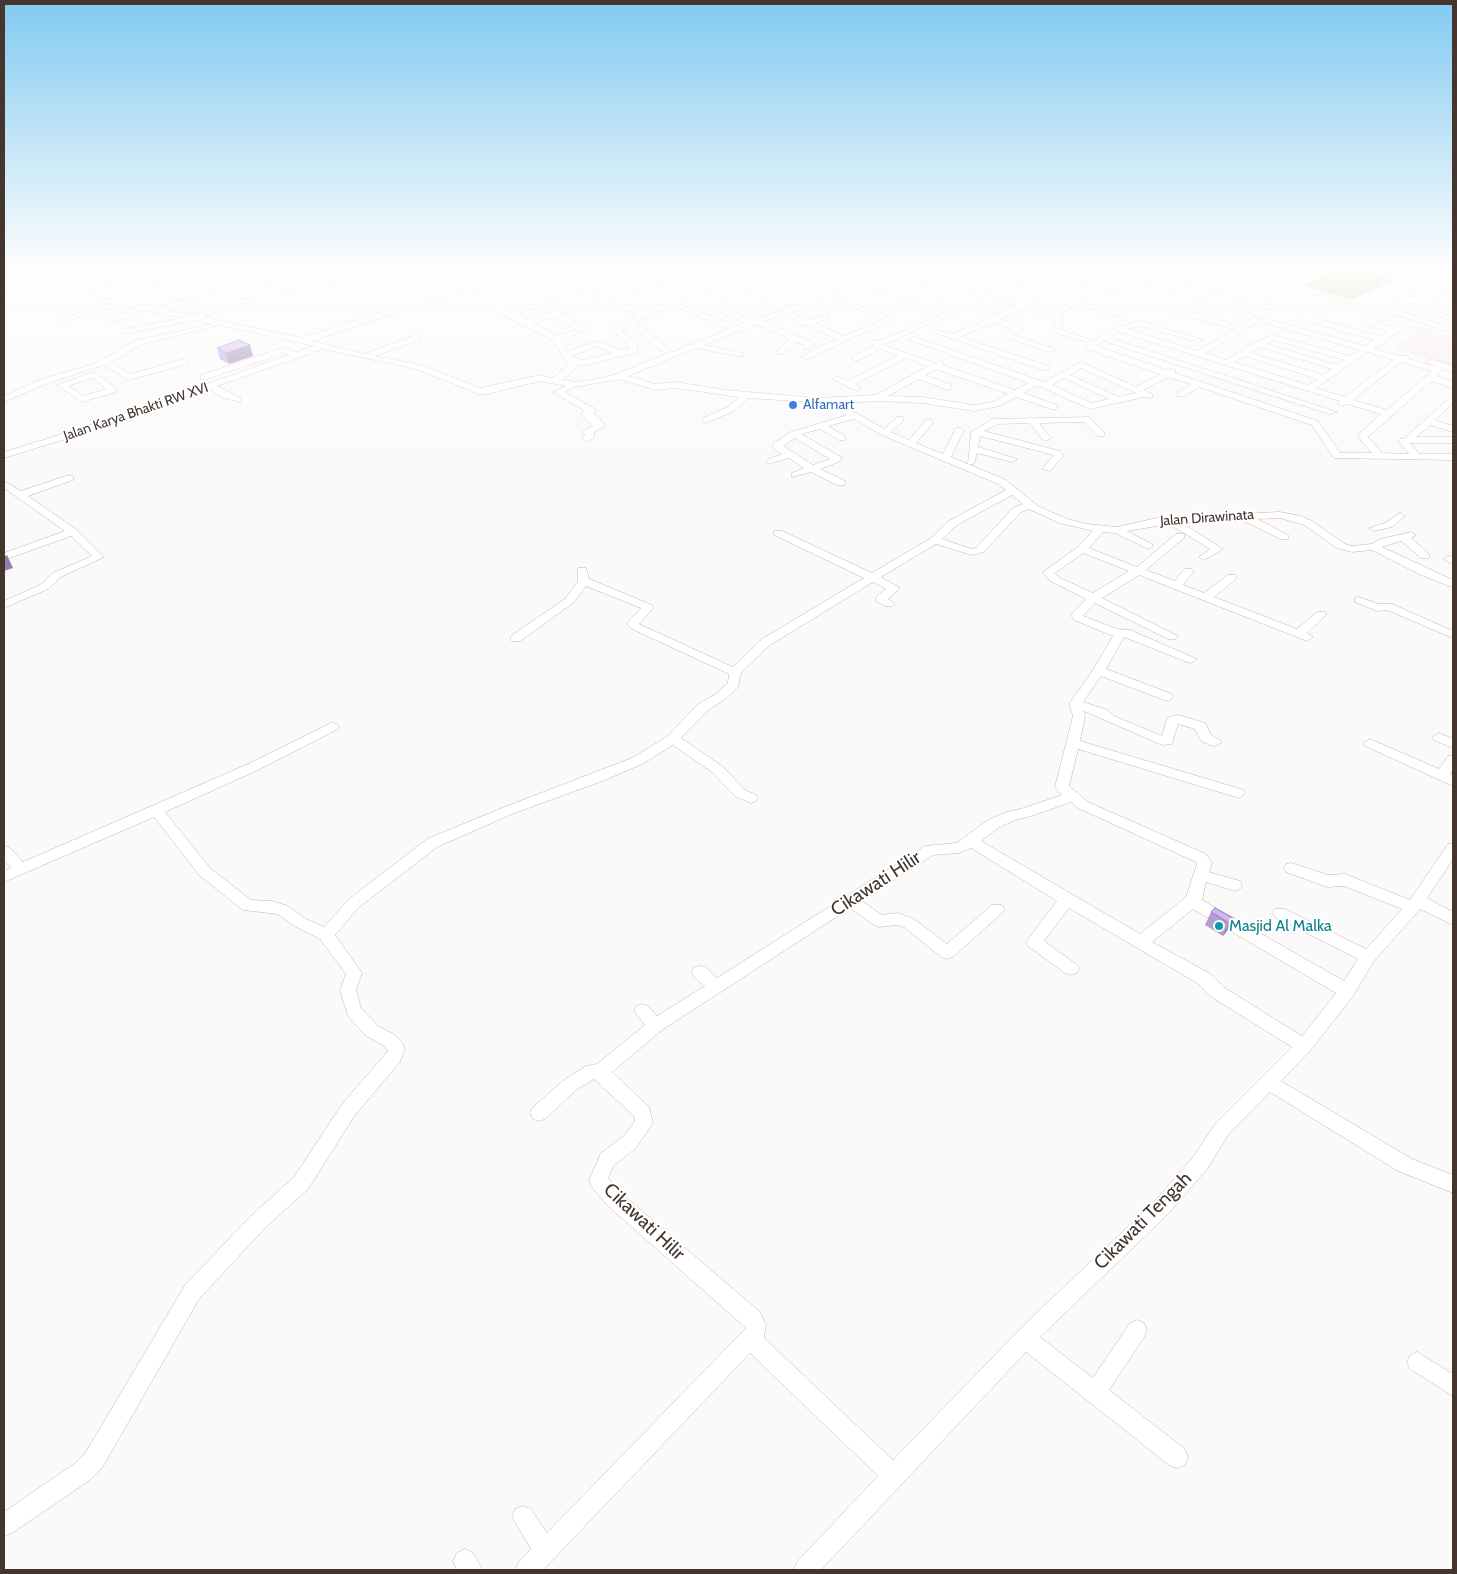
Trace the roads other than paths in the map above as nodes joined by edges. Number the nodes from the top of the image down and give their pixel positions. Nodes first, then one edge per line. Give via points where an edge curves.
1 (151, 339) edge
2 (412, 339) edge
3 (556, 339) edge
4 (626, 339) edge
5 (652, 339) edge
6 (709, 339) edge
7 (794, 339) edge
8 (799, 339) edge
9 (866, 339) edge
10 (891, 339) edge
11 (921, 339) edge
12 (960, 339) edge
13 (999, 339) edge
14 (1031, 339) edge
15 (1085, 339) edge
16 (1100, 339) edge
17 (1111, 339) edge
18 (1152, 339) edge
19 (1179, 339) edge
20 (1221, 339) edge
21 (1268, 339) edge
22 (1282, 339) edge
23 (1331, 339) edge
24 (1380, 339) edge
25 (304, 340) edge
26 (845, 340) edge
27 (1090, 341) dead end
28 (1258, 344) junction
29 (325, 345) junction
30 (1170, 345) junction
31 (693, 346) junction
32 (806, 347) dead end
33 (985, 348) junction
34 (1182, 349) junction
35 (1365, 350) junction
36 (726, 352) junction
37 (780, 352) dead end
38 (621, 353) junction
39 (1197, 354) junction
40 (1243, 354) junction
41 (672, 355) junction
42 (740, 355) dead end
43 (905, 355) junction
44 (298, 356) junction
45 (567, 356) junction
46 (954, 356) junction
47 (365, 357) junction
48 (804, 357) dead end
49 (856, 358) dead end
50 (1166, 358) junction
51 (1399, 359) junction
52 (1216, 360) junction
53 (1308, 360) junction
54 (1350, 360) junction
55 (105, 362) junction
56 (184, 362) dead end
57 (715, 362) dead end
58 (1032, 363) junction
59 (1227, 363) junction
60 (1183, 364) junction
61 (937, 365) junction
62 (1046, 368) dead end
63 (1337, 368) junction
64 (1440, 368) junction
65 (1294, 369) junction
66 (1453, 369) edge
67 (1202, 370) junction
68 (1062, 374) junction
69 (1167, 374) junction
70 (78, 376) junction
71 (620, 376) junction
72 (918, 376) junction
73 (204, 377) dead end
74 (1429, 377) junction
75 (1324, 378) junction
76 (836, 379) dead end
77 (556, 380) junction
78 (1035, 383) junction
79 (570, 384) junction
80 (850, 384) junction
81 (1197, 384) junction
82 (1045, 385) junction
83 (1453, 385) edge
84 (210, 386) junction
85 (948, 387) dead end
86 (1309, 389) junction
87 (486, 392) junction
88 (1017, 393) junction
89 (747, 394) junction
90 (1145, 394) junction
91 (1181, 394) dead end
92 (878, 398) junction
93 (1453, 398) edge
94 (4, 399) edge
95 (980, 399) dead end
96 (237, 400) dead end
97 (470, 400) dead end
98 (867, 400) junction
99 (1347, 400) junction
100 (1120, 401) junction
101 (837, 405) junction
102 (963, 408) junction
103 (1054, 408) dead end
104 (1441, 410) junction
105 (1332, 412) junction
106 (1388, 413) junction
107 (1453, 413) edge
108 (853, 416) junction
109 (900, 419) dead end
110 (706, 420) dead end
111 (1033, 420) junction
112 (1061, 420) junction
113 (1428, 421) junction
114 (929, 422) dead end
115 (1315, 423) junction
116 (820, 425) junction
117 (1453, 429) edge
118 (959, 430) dead end
119 (1071, 431) dead end
120 (976, 432) junction
121 (884, 433) junction
122 (794, 434) junction
123 (1101, 434) dead end
124 (842, 438) dead end
125 (1046, 438) dead end
126 (587, 439) dead end
127 (1408, 440) junction
128 (1453, 440) edge
129 (910, 444) junction
130 (978, 451) junction
131 (4, 455) edge
132 (789, 455) junction
133 (1380, 457) junction
134 (1418, 457) junction
135 (1453, 457) edge
136 (946, 458) junction
137 (1012, 459) dead end
138 (770, 462) dead end
139 (969, 464) junction
140 (812, 469) junction
141 (1047, 469) dead end
142 (795, 475) dead end
143 (69, 478) dead end
144 (841, 483) dead end
145 (4, 484) edge
146 (1014, 490) junction
147 (21, 495) junction
148 (1030, 505) junction
149 (1243, 516) junction
150 (1400, 516) dead end
151 (1169, 519) junction
152 (1100, 529) junction
153 (1117, 530) junction
154 (73, 532) junction
155 (778, 533) dead end
156 (1180, 536) dead end
157 (1284, 537) dead end
158 (935, 540) junction
159 (1383, 543) junction
160 (1148, 546) dead end
161 (1082, 549) junction
162 (1399, 553) dead end
163 (1425, 556) dead end
164 (4, 557) edge
165 (1204, 557) dead end
166 (1138, 571) junction
167 (1188, 571) dead end
168 (1232, 576) dead end
169 (872, 580) junction
170 (1453, 584) edge
171 (1176, 586) junction
172 (1093, 598) junction
173 (1205, 598) junction
174 (1360, 600) dead end
175 (889, 604) dead end
176 (4, 605) edge
177 (1322, 614) dead end
178 (1118, 632) junction
179 (1303, 635) joint
180 (1453, 635) edge
181 (1172, 636) dead end
182 (516, 638) dead end
183 (1191, 659) dead end
184 (1099, 671) junction
185 (735, 672) junction
186 (1168, 697) dead end
187 (1075, 704) junction
188 (333, 726) dead end
189 (1439, 737) dead end
190 (673, 739) junction
191 (1215, 742) dead end
192 (1073, 743) junction
193 (1370, 743) dead end
194 (1453, 744) edge
195 (1453, 759) edge
196 (1447, 779) edge
197 (1239, 793) dead end
198 (1073, 796) junction
199 (751, 798) dead end
200 (156, 810) junction
201 (971, 842) junction
202 (1453, 848) edge
203 (4, 851) edge
204 (1291, 868) dead end
205 (20, 869) junction
206 (4, 876) edge
207 (1201, 876) junction
208 (1235, 885) dead end
209 (1068, 899) junction
210 (850, 900) junction
211 (1193, 900) junction
212 (1415, 904) junction
213 (997, 909) dead end
214 (1280, 913) dead end
215 (1453, 919) edge
216 (326, 935) junction
217 (1140, 943) junction
218 (1368, 957) junction
219 (1071, 969) dead end
220 (700, 972) dead end
221 (717, 987) junction
222 (1347, 991) junction
223 (642, 1011) dead end
224 (656, 1025) junction
225 (1304, 1046) junction
226 (600, 1072) junction
227 (1270, 1083) junction
228 (539, 1113) dead end
229 (1453, 1184) edge
230 (1138, 1330) dead end
231 (1025, 1338) junction
232 (750, 1339) junction
233 (1417, 1362) dead end
234 (1453, 1386) edge
235 (1095, 1393) junction
236 (1177, 1457) dead end
237 (893, 1475) junction
238 (523, 1517) dead end
239 (4, 1525) edge
240 (545, 1551) junction
241 (528, 1570) edge
242 (805, 1570) edge

1 - 55 street via 140,342
2 - 47 street
3 - 45 street
4 - 38 street via 636,348
5 - 41 street
6 - 31 street
7 - 37 street
8 - 32 street via 810,345
9 - 10 street via 877,344
11 - 46 street via 952,352
12 - 33 street
13 - 33 street
14 - 58 street via 1057,348
15 - 27 street
16 - 69 street via 1088,347
17 - 50 street
18 - 30 street
19 - 30 street
20 - 39 street
21 - 28 street
22 - 54 street
23 - 35 street
24 - 35 street
25 - 29 street
26 - 48 street
28 - 40 street
28 - 53 street
29 - 44 street, Jalan Karya Bhakti RW XVI
29 - 47 street
30 - 34 street
31 - 36 street
31 - 41 street
33 - 58 street
34 - 39 street
34 - 50 street
35 - 51 street
35 - 54 street
36 - 42 street
36 - 57 street
38 - 45 street via 582,363
38 - 45 street via 598,343
39 - 52 street
40 - 59 street
40 - 65 street
41 - 71 street
43 - 49 street via 879,346
43 - 61 street
43 - 80 street
44 - 73 street via 286,350
44 - 84 street, Jalan Karya Bhakti RW XVI
45 - 77 street via 574,368
46 - 61 street
46 - 78 street
47 - 87 street via 417,367
50 - 60 street
51 - 64 street
51 - 64 street via 1414,358
51 - 99 street
52 - 59 street
52 - 67 street
53 - 63 street
53 - 65 street
54 - 63 street
55 - 56 street via 129,377
55 - 70 street
58 - 62 street
59 - 86 street
60 - 67 street
60 - 69 street
61 - 72 street
61 - 88 street
63 - 75 street
64 - 66 street
64 - 74 street
65 - 75 street
67 - 105 street
68 - 82 street
68 - 90 street via 1081,364
68 - 100 street
69 - 81 street
69 - 90 street
70 - 70 street via 95,376 114,388 82,399 61,385
70 - 94 street via 44,381
71 - 79 street via 586,384
71 - 89 street via 655,387 676,385
72 - 85 street
72 - 92 street
74 - 83 street
74 - 106 street
75 - 86 street
76 - 80 street
77 - 79 street
77 - 87 street via 540,378
78 - 82 street
78 - 88 street
79 - 126 street via 557,392 592,411 586,414 600,426 587,432 591,435
80 - 98 street
81 - 91 street
81 - 115 street
82 - 100 street via 1090,406
84 - 96 street
84 - 131 street, Jalan Karya Bhakti RW XVI
86 - 99 street
87 - 97 street
88 - 102 street via 985,408
88 - 103 street
89 - 101 street
89 - 110 street via 730,409
90 - 100 street
92 - 98 street
92 - 102 street via 934,401
93 - 104 street
95 - 102 street
98 - 101 street
99 - 105 street
99 - 106 street
101 - 108 street, Jalan Dirawinata
104 - 107 street
104 - 113 street
105 - 115 street
106 - 133 street via 1363,437
108 - 116 street
108 - 121 street, Jalan Dirawinata
109 - 121 street
111 - 112 street
111 - 120 street via 996,421
111 - 125 street
112 - 119 street
112 - 123 street via 1087,419
113 - 117 street
113 - 127 street
114 - 129 street
115 - 133 street via 1337,456
116 - 122 street
116 - 124 street
118 - 136 street
120 - 130 street
120 - 141 street via 1059,455
121 - 129 street, Jalan Dirawinata
122 - 132 street via 776,446
122 - 140 street via 838,459
127 - 128 street
127 - 134 street via 1403,442
129 - 136 street, Jalan Dirawinata
130 - 137 street
130 - 139 street via 977,460
132 - 138 street
132 - 140 street
133 - 134 street
134 - 135 street
136 - 139 street, Jalan Dirawinata
139 - 146 street, Jalan Dirawinata
140 - 142 street
140 - 144 street
143 - 147 street
145 - 147 street
146 - 148 street, Jalan Dirawinata
146 - 158 street via 953,523
147 - 154 street
148 - 152 street, Jalan Dirawinata via 1052,518
148 - 158 street via 1017,510 976,552
149 - 151 street, Jalan Dirawinata
149 - 157 street
149 - 159 street, Jalan Dirawinata via 1268,514 1297,518 1341,546 1352,549
150 - 159 street via 1388,525 1374,527
151 - 153 street, Jalan Dirawinata
151 - 165 street via 1218,549
152 - 153 street, Jalan Dirawinata
152 - 161 street
153 - 160 street
154 - 164 street
154 - 176 street via 100,557 56,575 44,587
155 - 169 street
156 - 166 street
158 - 169 street
159 - 162 street
159 - 163 street via 1407,536
159 - 170 street, Jalan Dirawinata via 1423,572
161 - 166 street
161 - 172 street via 1049,572 1054,579
166 - 171 street
166 - 172 street
167 - 171 street
168 - 173 street
169 - 175 street via 894,588 880,599
169 - 185 street via 766,642
171 - 173 street
172 - 178 street via 1077,615 1078,618
172 - 181 street
173 - 179 street
174 - 180 street via 1377,608 1388,606
177 - 179 street
178 - 183 street
178 - 184 street via 1120,634
182 - 185 street via 563,606 583,576 648,606 633,623 634,626
184 - 186 street
184 - 187 street
185 - 190 street via 734,684 702,708
187 - 191 street via 1162,741 1167,741 1172,721 1177,719 1200,726 1206,738
187 - 192 street via 1079,716
188 - 200 street via 253,767
189 - 194 street
190 - 199 street via 718,770 740,793
190 - 216 street via 614,771 432,843 354,904
192 - 197 street
192 - 198 street via 1062,785
193 - 196 street
195 - 196 street
198 - 201 street, Cikawati Hilir via 1005,818
198 - 207 street via 1096,812 1194,854 1205,863
200 - 205 street
200 - 216 street via 205,872 248,906 283,910
201 - 209 street
201 - 210 street, Cikawati Hilir via 953,850 930,850
202 - 212 street, Cikawati Tengah
203 - 205 street
204 - 212 street via 1327,882 1345,880
205 - 206 street
207 - 208 street
207 - 211 street
209 - 217 street via 1107,917
209 - 219 street via 1034,942
210 - 213 street via 878,921 898,919 909,923 947,953
210 - 221 street, Cikawati Hilir
211 - 217 street
211 - 222 street
212 - 215 street
212 - 218 street, Cikawati Tengah
214 - 218 street
216 - 239 street via 354,973 348,990 354,1011 372,1031 389,1040 397,1049 394,1057 349,1109 301,1184 281,1199 192,1292 94,1460 82,1472
217 - 225 street via 1203,978 1219,993
218 - 222 street, Cikawati Tengah
220 - 221 street
221 - 224 street, Cikawati Hilir
222 - 225 street, Cikawati Tengah
223 - 224 street
224 - 226 street, Cikawati Hilir
225 - 227 street, Cikawati Tengah
226 - 228 street via 592,1071 570,1085
226 - 232 street, Cikawati Hilir via 643,1113 644,1124 630,1142 607,1159 598,1180 614,1199 753,1319 756,1332
227 - 229 street via 1405,1165
227 - 231 street, Cikawati Tengah via 1222,1129 1201,1162 1160,1209
230 - 235 street
231 - 235 street
231 - 237 street, Cikawati Tengah
232 - 237 street
232 - 240 street
233 - 234 street
235 - 236 street
237 - 242 street, Cikawati Tengah
238 - 240 street
240 - 241 street

